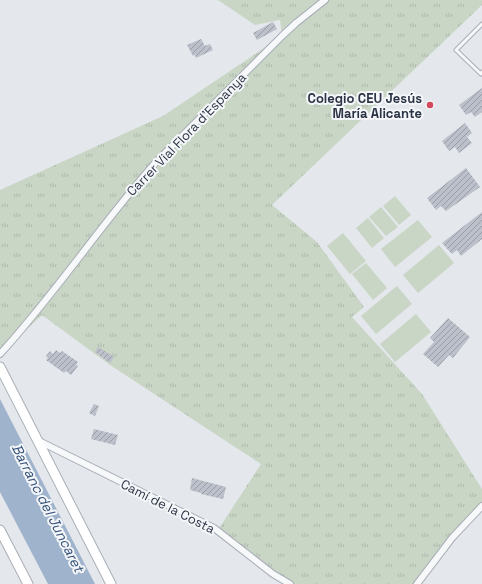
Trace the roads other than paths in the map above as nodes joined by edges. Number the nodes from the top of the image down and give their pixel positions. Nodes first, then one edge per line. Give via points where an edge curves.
1 (325, 0) edge
2 (482, 24) edge
3 (482, 72) edge
4 (0, 354) edge
5 (0, 367) edge
6 (38, 441) junction
7 (482, 506) edge
8 (0, 530) edge
9 (28, 584) edge
10 (111, 584) edge
11 (290, 584) edge
12 (417, 584) edge

1 - 4 street, Carrer Vial Flora d'Espanya via 282,36 156,162
2 - 3 lane via 456,50 481,74
5 - 6 main road
6 - 10 main road
6 - 11 street, Camí de la Costa via 214,528 273,574
7 - 12 street via 452,538
8 - 9 main road

